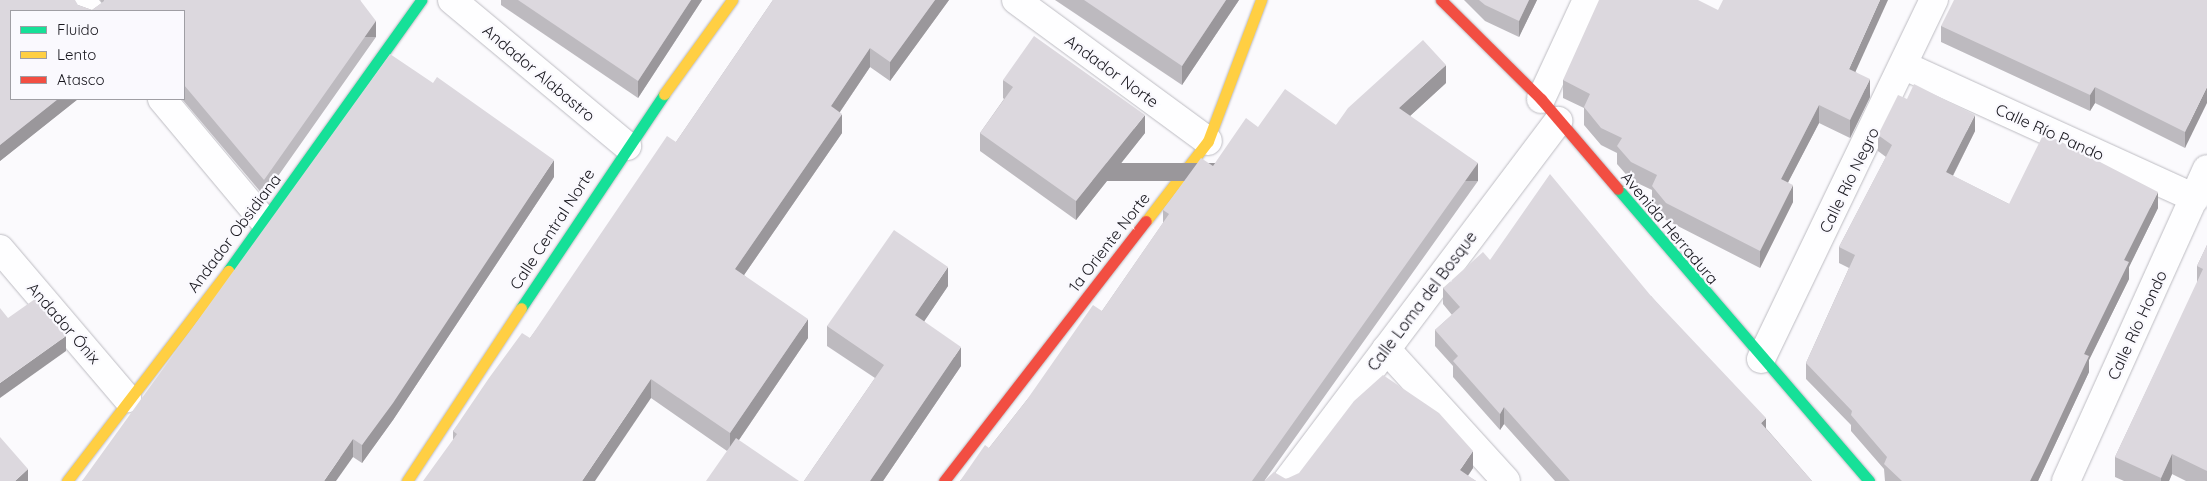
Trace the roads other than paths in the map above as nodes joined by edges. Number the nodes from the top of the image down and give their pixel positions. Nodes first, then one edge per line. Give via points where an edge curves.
1 (81, 0) edge
2 (421, 0) edge
3 (452, 0) edge
4 (732, 0) edge
5 (1016, 0) edge
6 (1261, 0) edge
7 (1441, 0) edge
8 (1587, 0) edge
9 (1934, 0) edge
10 (89, 10) edge
11 (1905, 66) junction
12 (1541, 99) junction
13 (163, 100) edge
14 (1558, 121) junction
15 (1208, 141) junction
16 (627, 146) junction
17 (2207, 168) edge
18 (2195, 198) junction
19 (265, 222) junction
20 (0, 249) edge
21 (1386, 349) junction
22 (1761, 359) junction
23 (128, 398) junction
24 (67, 481) edge
25 (407, 481) edge
26 (944, 481) edge
27 (1287, 481) edge
28 (1506, 481) edge
29 (1869, 481) edge
30 (2066, 481) edge

1 - 10 street
2 - 19 street, Andador Obsidiana
3 - 16 street, Andador Alabastro
4 - 16 street, Calle Central Norte
5 - 15 street, Andador Norte
6 - 15 street, 1a Oriente Norte
7 - 12 street, Avenida Herradura
8 - 12 street
9 - 11 street, Calle Río Negro
11 - 18 street, Calle Río Pando
11 - 22 street, Calle Río Negro
12 - 14 street, Avenida Herradura
13 - 19 street
14 - 21 street, Calle Loma del Bosque
14 - 22 street, Avenida Herradura
15 - 26 street, 1a Oriente Norte
16 - 25 street, Calle Central Norte
17 - 18 street, Calle Río Hondo
18 - 30 street, Calle Río Hondo
19 - 23 street, Andador Obsidiana
20 - 23 street, Andador Ónix
21 - 27 street, Calle Loma del Bosque
21 - 28 street
22 - 29 street, Avenida Herradura
23 - 24 street, Andador Obsidiana

